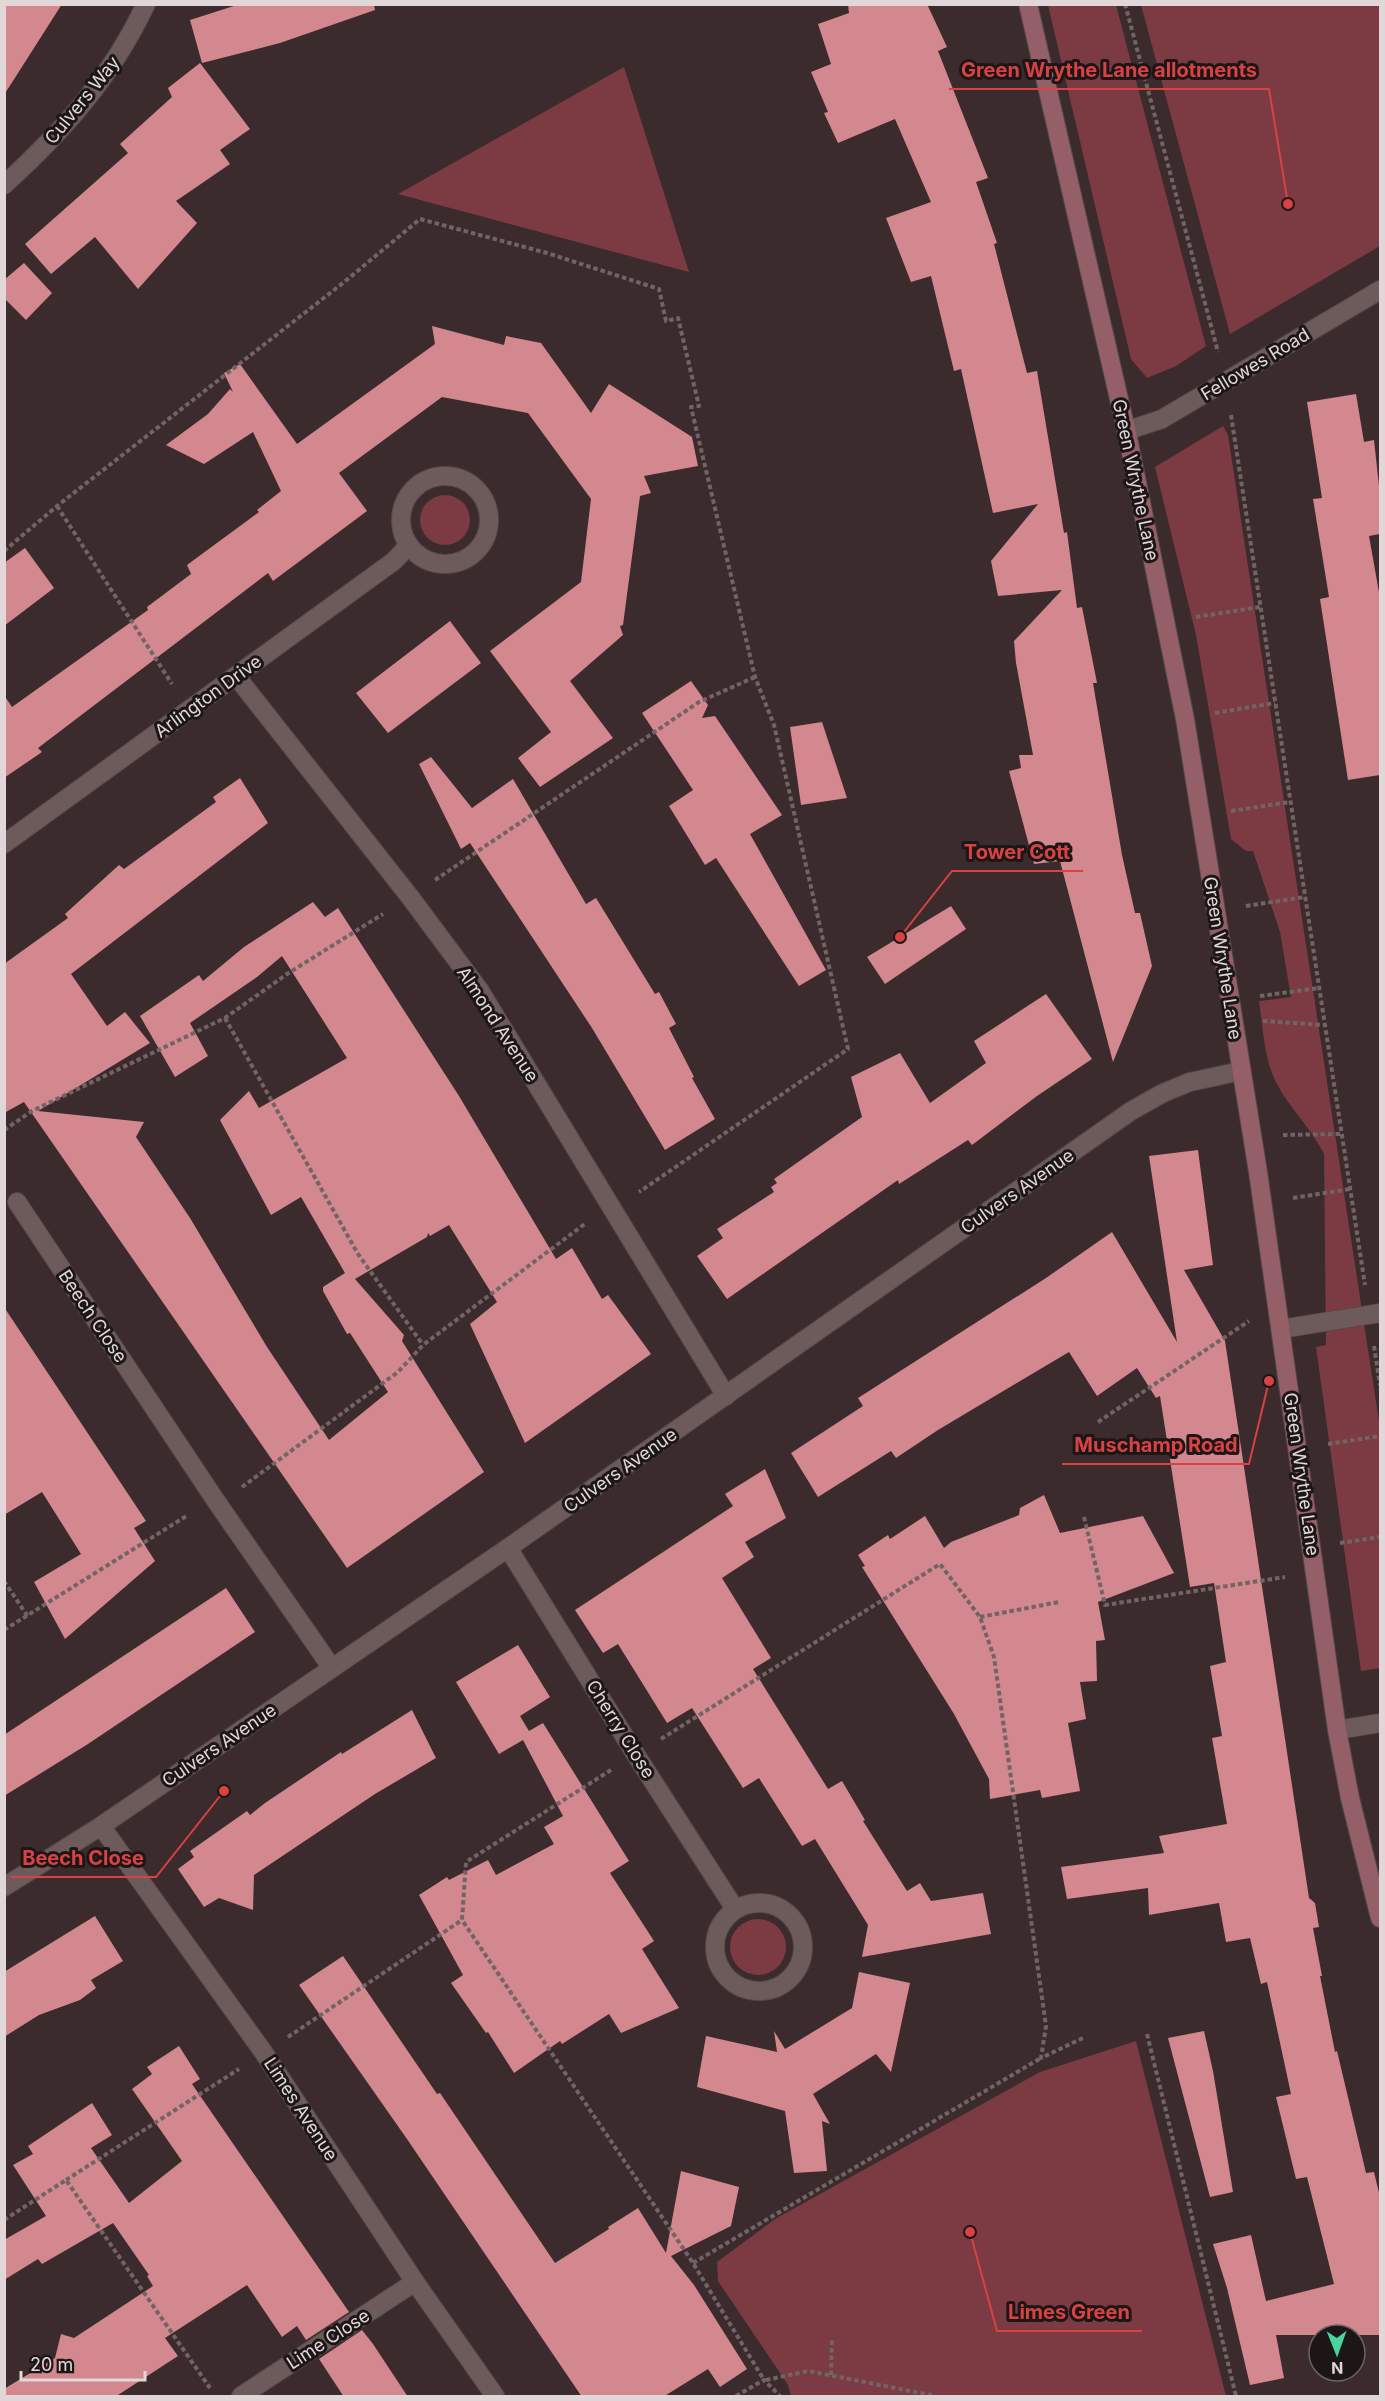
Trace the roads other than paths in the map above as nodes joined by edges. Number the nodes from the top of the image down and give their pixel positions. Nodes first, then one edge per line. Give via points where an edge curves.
1 (146, 4) edge
2 (1028, 4) edge
3 (4, 185) edge
4 (1380, 290) edge
5 (1126, 431) junction
6 (409, 545) junction
7 (236, 676) junction
8 (4, 844) edge
9 (1241, 1071) junction
10 (17, 1202) dead end
11 (1375, 1314) edge
12 (1281, 1329) junction
13 (726, 1396) junction
14 (508, 1548) junction
15 (332, 1668) junction
16 (1380, 1723) edge
17 (1337, 1730) junction
18 (102, 1826) junction
19 (4, 1887) edge
20 (735, 1909) junction
21 (1380, 1918) edge
22 (415, 2282) junction
23 (241, 2397) edge
24 (495, 2397) edge

1 - 3 street, Culvers Way via 129,40 100,84 51,141
2 - 5 street, Green Wrythe Lane
4 - 5 street, Fellowes Road via 1162,418
5 - 9 street, Green Wrythe Lane via 1185,719
6 - 6 street via 403,533 402,512 411,493 421,484 440,477 461,479 483,498 489,526 475,552 462,561 433,563
6 - 7 street, Arlington Drive via 394,561
7 - 8 street, Arlington Drive
7 - 13 street, Almond Avenue via 480,991
9 - 12 street, Green Wrythe Lane
9 - 13 street, Culvers Avenue via 1190,1082 1131,1111
10 - 15 street, Beech Close
11 - 12 street
12 - 17 street, Green Wrythe Lane
13 - 14 street, Culvers Avenue
14 - 15 street, Culvers Avenue
14 - 20 street, Cherry Close
15 - 18 street, Culvers Avenue
16 - 17 street
17 - 21 street, Green Wrythe Lane
18 - 19 street, Culvers Avenue
18 - 22 street, Limes Avenue via 264,2053
20 - 20 street via 764,1903 791,1916 803,1943 802,1958 786,1982 773,1989 744,1989 722,1972 715,1952 717,1930
22 - 23 street, Lime Close
22 - 24 street, Limes Avenue

